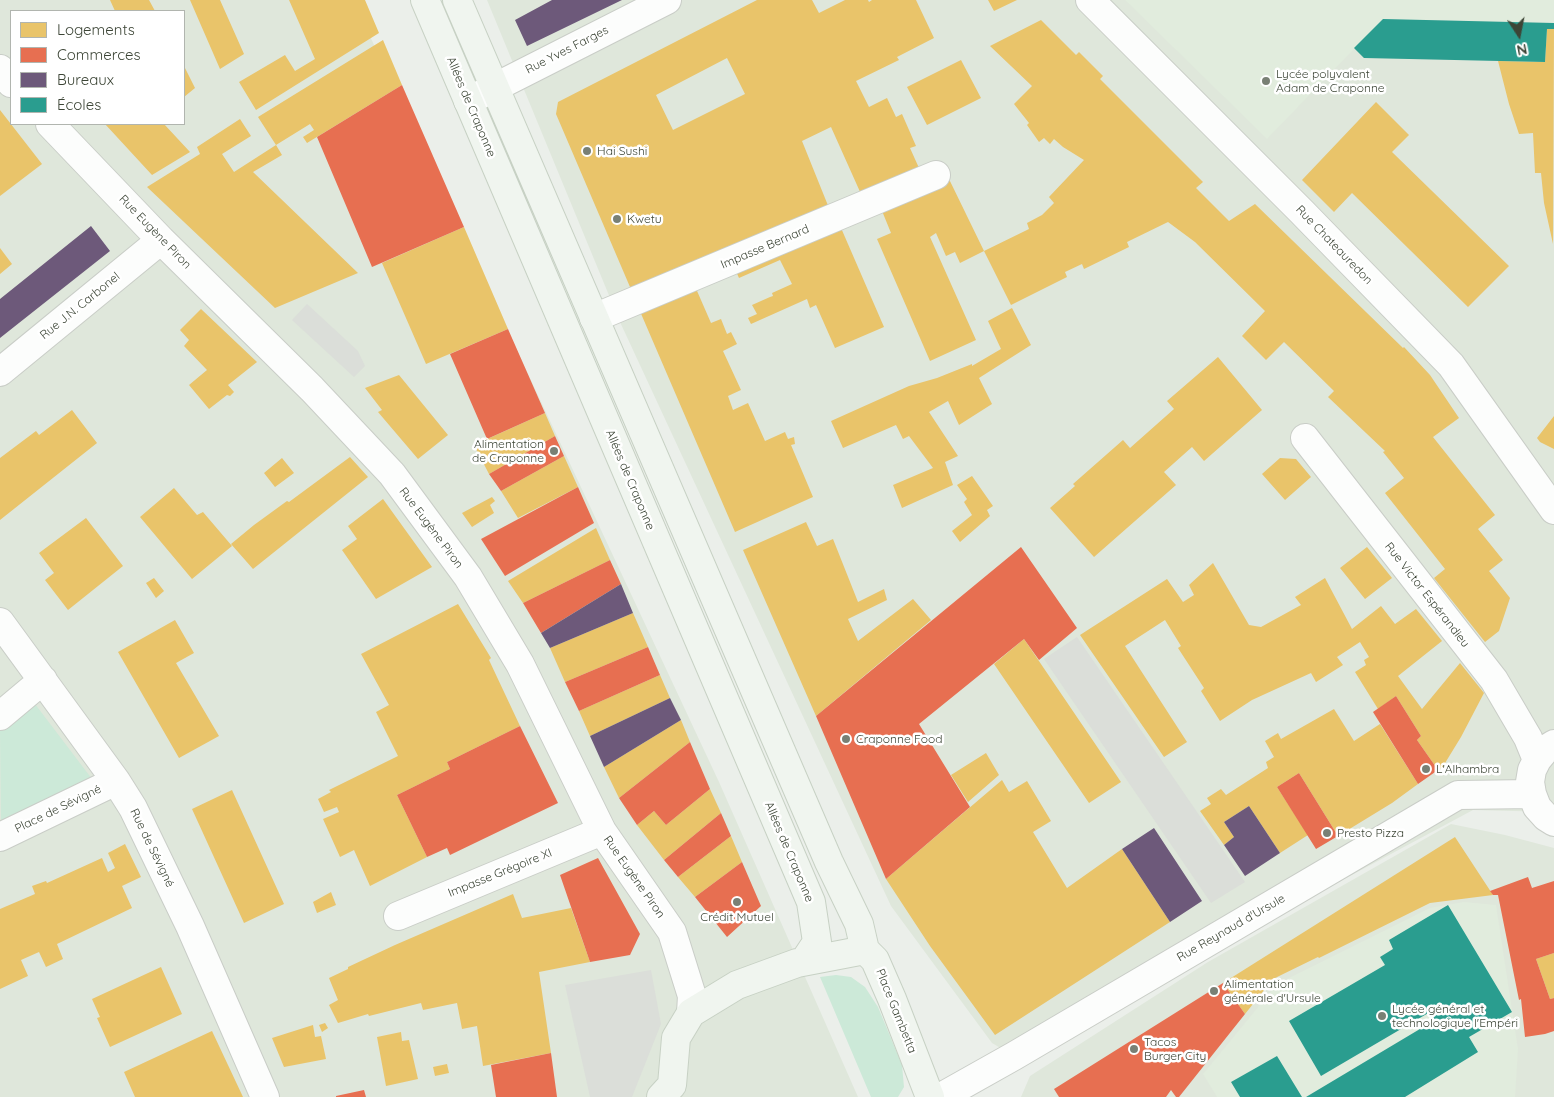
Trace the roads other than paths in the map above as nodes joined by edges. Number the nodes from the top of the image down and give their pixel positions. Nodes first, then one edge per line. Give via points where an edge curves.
1 (425, 0) edge
2 (457, 0) edge
3 (667, 0) edge
4 (1090, 0) edge
5 (0, 69) edge
6 (10, 82) edge
7 (494, 86) junction
8 (468, 101) junction
9 (51, 125) edge
10 (936, 176) dead end
11 (161, 240) junction
12 (594, 318) junction
13 (0, 372) edge
14 (1304, 438) dead end
15 (1554, 510) edge
16 (0, 622) edge
17 (43, 680) junction
18 (0, 716) edge
19 (1545, 752) edge
20 (116, 780) junction
21 (1532, 794) junction
22 (1554, 822) edge
23 (602, 831) junction
24 (0, 837) edge
25 (398, 916) dead end
26 (865, 950) junction
27 (805, 960) junction
28 (690, 1013) junction
29 (669, 1093) edge
30 (265, 1097) edge
31 (930, 1097) edge
32 (940, 1097) edge

1 - 8 main road, Allées de Craponne
2 - 7 main road
3 - 7 street, Rue Yves Farges
4 - 15 street, Rue Chateauredon via 1451,365
5 - 6 street
7 - 8 street, Rue Yves Farges
7 - 12 main road
8 - 27 main road, Allées de Craponne via 811,902 817,942
9 - 11 street, Rue Eugène Piron
10 - 12 street, Impasse Bernard
11 - 13 street, Rue J.N. Carbonel
11 - 23 street, Rue Eugène Piron via 392,474 468,577 520,664
12 - 26 main road via 829,862 859,924
14 - 19 street, Rue Victor Espérandieu via 1494,680 1528,738
16 - 17 street, Rue de Sévigné
17 - 18 street
17 - 20 street, Rue de Sévigné
19 - 21 street via 1532,770
20 - 24 street, Place de Sévigné
20 - 30 street, Rue de Sévigné via 186,917
21 - 22 street via 1537,807
21 - 32 street, Rue Reynaud d'Ursule via 1458,795
23 - 25 street, Impasse Grégoire XI
23 - 28 street, Rue Eugène Piron via 672,932 692,996
26 - 27 main road
26 - 31 main road, Place Gambetta via 875,960
27 - 28 main road via 737,985
28 - 29 main road via 676,1038

